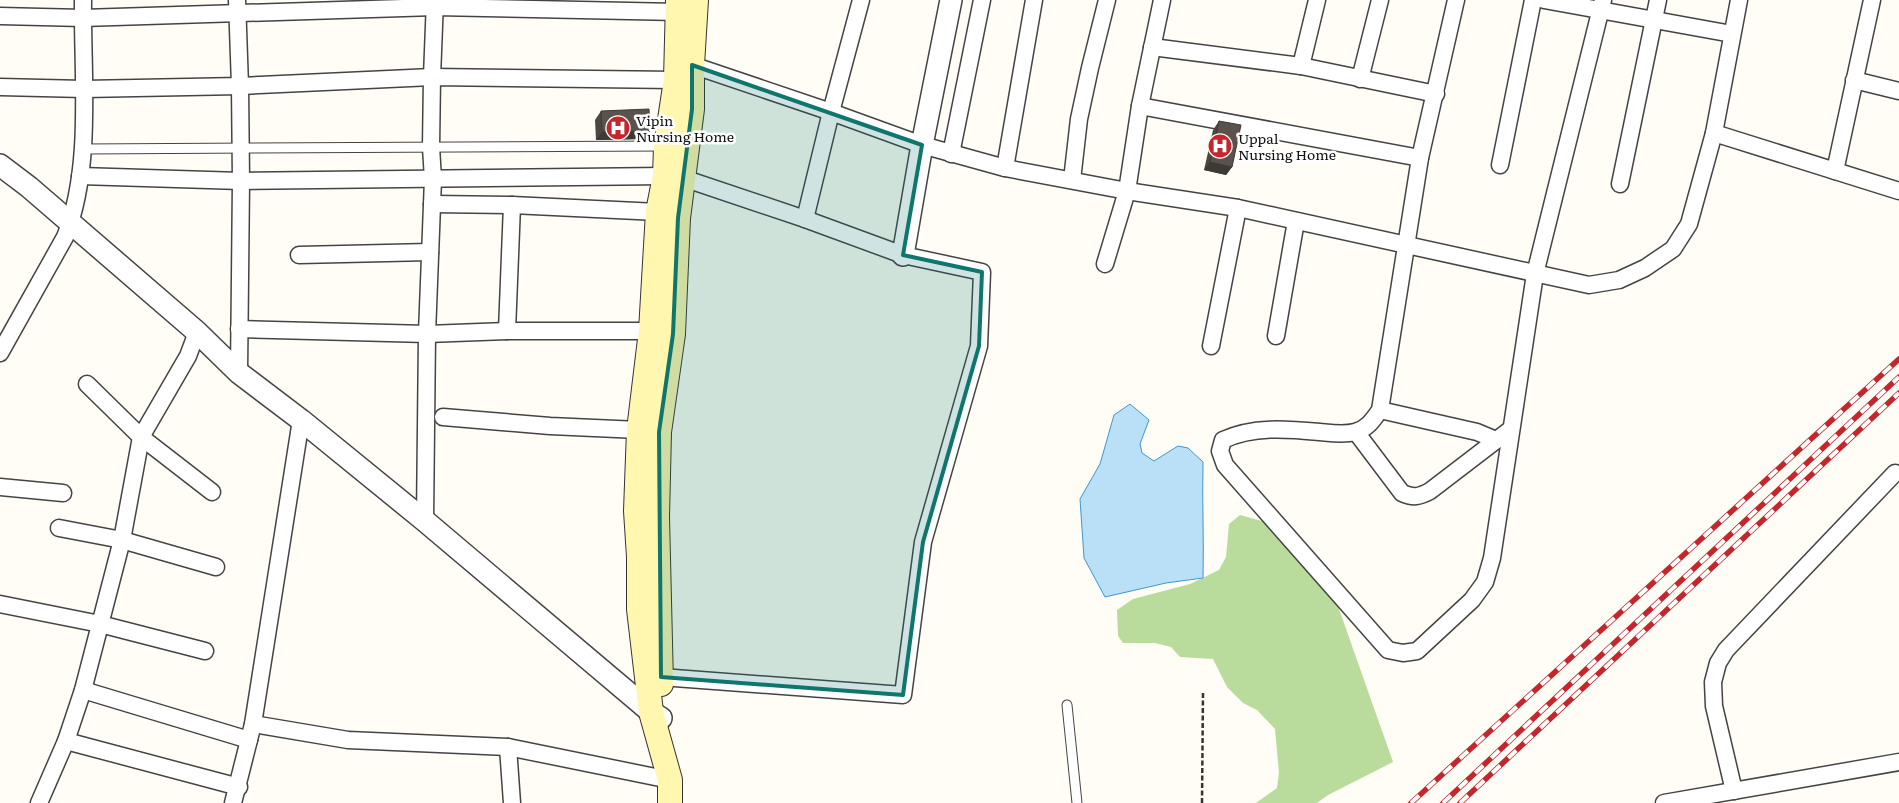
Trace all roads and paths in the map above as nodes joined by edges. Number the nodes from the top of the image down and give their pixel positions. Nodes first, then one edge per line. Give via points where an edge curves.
1 (84, 0) edge
2 (861, 0) edge
3 (951, 0) edge
4 (982, 0) edge
5 (1034, 0) edge
6 (1107, 0) edge
7 (1162, 0) edge
8 (1317, 0) edge
9 (1380, 0) edge
10 (1456, 0) edge
11 (1533, 0) edge
12 (1544, 0) edge
13 (1658, 0) edge
14 (1738, 0) edge
15 (1872, 0) edge
16 (435, 4) edge
17 (684, 4) edge
18 (1602, 5) edge
19 (237, 6) edge
20 (0, 16) edge
21 (83, 18) junction
22 (1654, 20) junction
23 (1732, 34) junction
24 (1152, 47) junction
25 (1301, 66) junction
26 (684, 72) junction
27 (432, 77) junction
28 (1360, 78) junction
29 (1854, 80) junction
30 (240, 86) junction
31 (0, 87) edge
32 (84, 89) junction
33 (1899, 91) edge
34 (1436, 94) junction
35 (1140, 106) junction
36 (831, 112) junction
37 (1714, 133) junction
38 (666, 146) junction
39 (922, 146) junction
40 (240, 148) junction
41 (431, 148) junction
42 (83, 149) junction
43 (951, 154) junction
44 (1420, 158) junction
45 (0, 165) edge
46 (1500, 165) dead end
47 (1005, 168) junction
48 (1835, 171) junction
49 (80, 176) junction
50 (674, 177) junction
51 (433, 179) junction
52 (1072, 180) junction
53 (241, 181) junction
54 (1620, 184) dead end
55 (1127, 190) junction
56 (1899, 191) edge
57 (432, 204) junction
58 (512, 205) junction
59 (1238, 208) junction
60 (658, 212) junction
61 (805, 219) junction
62 (1296, 221) junction
63 (70, 223) junction
64 (1406, 245) junction
65 (430, 252) junction
66 (299, 255) dead end
67 (903, 256) junction
68 (1105, 264) dead end
69 (1535, 274) junction
70 (239, 329) junction
71 (507, 331) junction
72 (651, 331) junction
73 (197, 332) junction
74 (427, 334) junction
75 (1276, 336) dead end
76 (1211, 346) dead end
77 (1, 351) edge
78 (239, 373) junction
79 (88, 384) dead end
80 (1380, 410) junction
81 (443, 417) dead end
82 (301, 420) junction
83 (1511, 429) junction
84 (639, 430) junction
85 (1356, 432) junction
86 (141, 437) junction
87 (1496, 440) junction
88 (1895, 473) dead end
89 (0, 487) edge
90 (212, 492) dead end
91 (63, 493) dead end
92 (425, 520) junction
93 (59, 528) dead end
94 (122, 540) junction
95 (216, 568) dead end
96 (0, 604) edge
97 (100, 624) junction
98 (205, 650) dead end
99 (661, 677) junction
100 (83, 690) junction
101 (1203, 692) dead end
102 (1067, 705) dead end
103 (657, 716) junction
104 (251, 732) junction
105 (66, 741) junction
106 (508, 747) junction
107 (1899, 762) edge
108 (239, 787) junction
109 (1734, 791) junction
110 (670, 792) edge
111 (39, 803) edge
112 (233, 803) edge
113 (512, 803) edge
114 (1078, 803) edge
115 (1202, 803) edge
116 (1664, 803) edge

1 - 21 street
2 - 36 street
3 - 39 street
4 - 43 street
5 - 47 street
6 - 52 street via 1079,119
7 - 24 street
8 - 25 street
9 - 28 street
10 - 34 street
11 - 46 street
12 - 18 street
13 - 22 street
14 - 23 street
15 - 29 street
16 - 17 street
16 - 19 street
16 - 27 street
17 - 26 main road
18 - 22 street
18 - 69 street
19 - 21 street
19 - 30 street
20 - 21 street
21 - 32 street
22 - 23 street
22 - 54 street
23 - 37 street
24 - 25 street
24 - 35 street
25 - 28 street
26 - 27 street
26 - 36 street
26 - 38 main road
26 - 50 main road via 692,109
27 - 30 street
27 - 41 street
28 - 34 street
29 - 33 street
29 - 48 street
30 - 32 street
30 - 40 street
31 - 32 street
32 - 42 street
34 - 44 street
35 - 44 street
35 - 55 street
36 - 39 street
36 - 61 street
37 - 48 street
37 - 69 street via 1689,224 1673,249 1645,268 1619,280 1589,285
38 - 41 lane
38 - 50 main road
39 - 43 street
39 - 67 street
40 - 41 lane
40 - 42 lane
40 - 53 street
41 - 51 street
42 - 49 street
43 - 47 street
44 - 64 street
45 - 63 street
47 - 52 street
48 - 56 street
49 - 53 street
49 - 63 street
50 - 51 street
50 - 60 main road
50 - 61 street
50 - 99 main road via 678,218 673,334 659,432 657,517
51 - 53 street
51 - 57 street
52 - 55 street
53 - 70 street
55 - 59 street
55 - 68 street
57 - 58 street
57 - 65 street
58 - 60 street
58 - 71 street
59 - 62 street
59 - 76 street
60 - 72 main road
61 - 67 street
62 - 64 street
62 - 75 street
63 - 73 street
63 - 77 street
64 - 69 street
64 - 80 street
65 - 66 street
65 - 74 street
67 - 99 street via 982,272 979,346 923,542 903,694
69 - 83 street
70 - 74 street
70 - 78 street
71 - 72 street
71 - 74 street
72 - 84 main road
73 - 78 street
73 - 86 street via 188,356
74 - 92 street
78 - 82 street
79 - 86 street
80 - 85 street via 1371,424
80 - 87 street via 1477,432
81 - 84 street
82 - 92 street
82 - 104 street
83 - 85 street via 1492,558 1485,582 1472,600 1417,651 1403,653 1388,650 1225,465 1220,450 1223,440 1259,430
83 - 87 street
84 - 103 main road via 636,511 639,609
85 - 87 street via 1402,492 1411,497 1430,491
86 - 90 street
86 - 94 street
88 - 109 street via 1726,650 1718,663 1713,682 1714,706
89 - 91 street
92 - 103 street
93 - 94 street
94 - 95 street
94 - 97 street
96 - 97 street
97 - 98 street
97 - 100 street
99 - 103 main road
100 - 104 street
100 - 105 street
101 - 115 path
102 - 114 lane
103 - 110 main road
104 - 106 street
104 - 108 street
105 - 108 street
105 - 111 street
106 - 110 street
106 - 113 street
107 - 109 street
108 - 112 street
109 - 116 street

